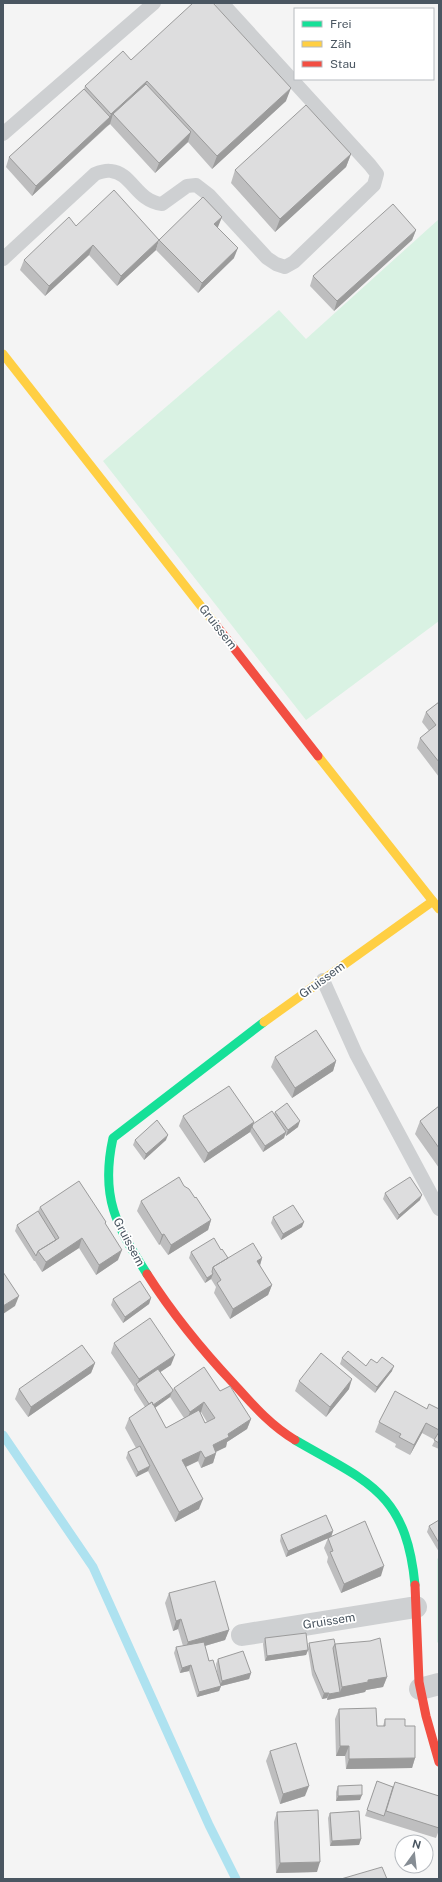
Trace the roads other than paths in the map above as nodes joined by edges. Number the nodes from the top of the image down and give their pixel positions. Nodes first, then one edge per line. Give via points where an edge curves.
1 (154, 3) edge
2 (222, 3) edge
3 (3, 134) edge
4 (3, 259) edge
5 (3, 354) edge
6 (433, 901) junction
7 (439, 909) edge
8 (323, 980) junction
9 (439, 1209) edge
10 (416, 1608) junction
11 (242, 1635) dead end
12 (430, 1687) edge
13 (439, 1762) edge

1 - 3 lane
2 - 4 lane via 370,165 377,174 374,185 294,262 285,266 276,264 268,258 196,184 187,186 162,204 153,203 121,173 109,170 95,174
5 - 6 street, Gruissem
6 - 7 street, Gruissem
6 - 8 street, Gruissem
8 - 9 lane via 356,1054
8 - 10 street, Gruissem via 243,1037 113,1138 108,1159 110,1199 118,1225 166,1304 257,1410 296,1441 364,1479 392,1507 411,1549
10 - 11 street, Gruissem
10 - 12 street, Gruissem via 418,1669
12 - 13 street, Gruissem

